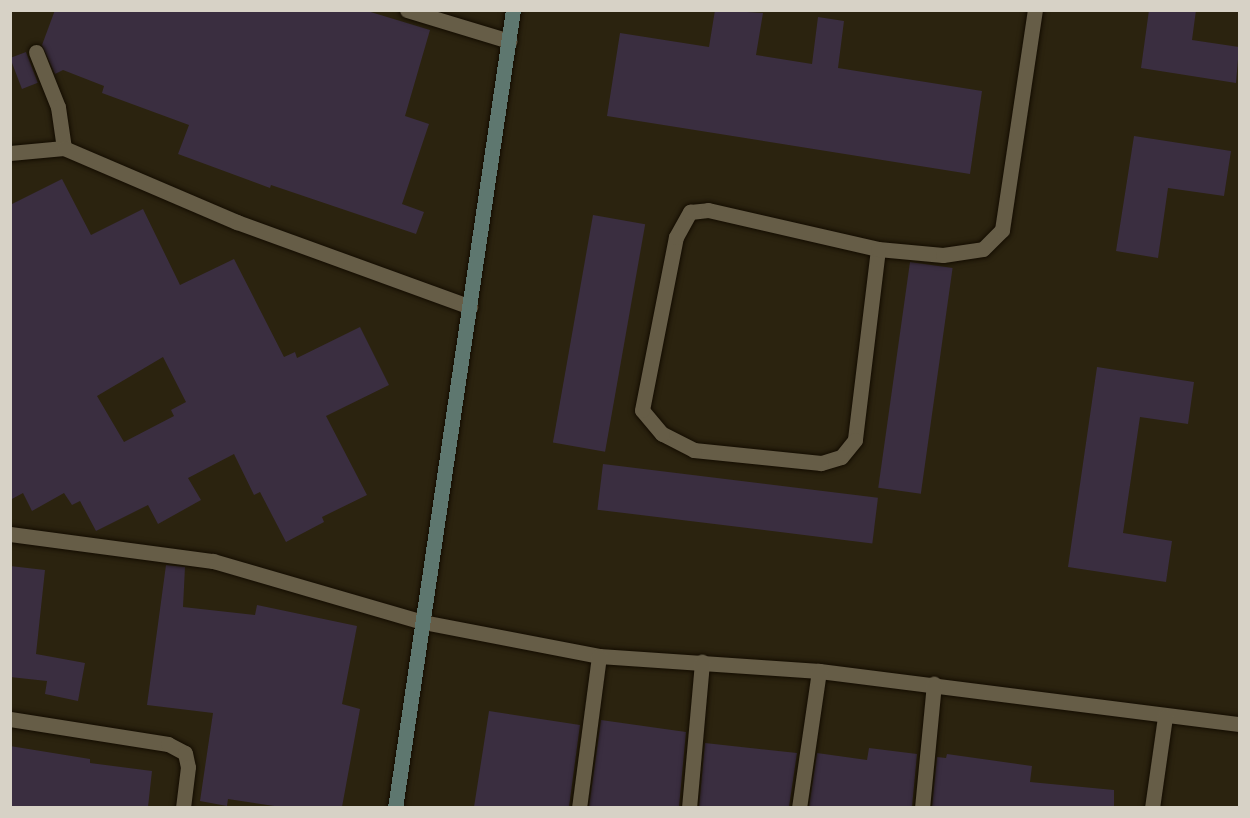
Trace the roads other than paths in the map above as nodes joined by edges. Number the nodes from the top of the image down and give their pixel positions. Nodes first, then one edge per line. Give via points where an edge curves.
1 (407, 10) edge
2 (513, 10) edge
3 (1035, 10) edge
4 (509, 41) junction
5 (36, 52) dead end
6 (64, 148) junction
7 (10, 153) edge
8 (878, 249) junction
9 (470, 307) junction
10 (10, 534) edge
11 (423, 622) junction
12 (599, 657) junction
13 (702, 663) junction
14 (819, 671) junction
15 (934, 684) junction
16 (1165, 717) junction
17 (10, 719) edge
18 (1239, 724) edge
19 (183, 807) edge
20 (395, 807) edge
21 (579, 807) edge
22 (689, 807) edge
23 (799, 807) edge
24 (922, 807) edge
25 (1152, 807) edge

1 - 4 street
2 - 4 main road
3 - 8 street via 1002,230 983,249 943,255
4 - 9 main road
5 - 6 street via 58,107
6 - 7 street
6 - 9 street via 237,222
8 - 8 street via 708,210 690,212 676,237 642,410 662,434 694,450 821,463 841,457 855,440
9 - 11 main road
10 - 11 street via 213,561
11 - 12 street
11 - 20 main road
12 - 13 street
12 - 21 street
13 - 14 street
13 - 22 street
14 - 15 street
14 - 23 street
15 - 16 street
15 - 24 street
16 - 18 street
16 - 25 street
17 - 19 street via 168,744 185,753 188,767

